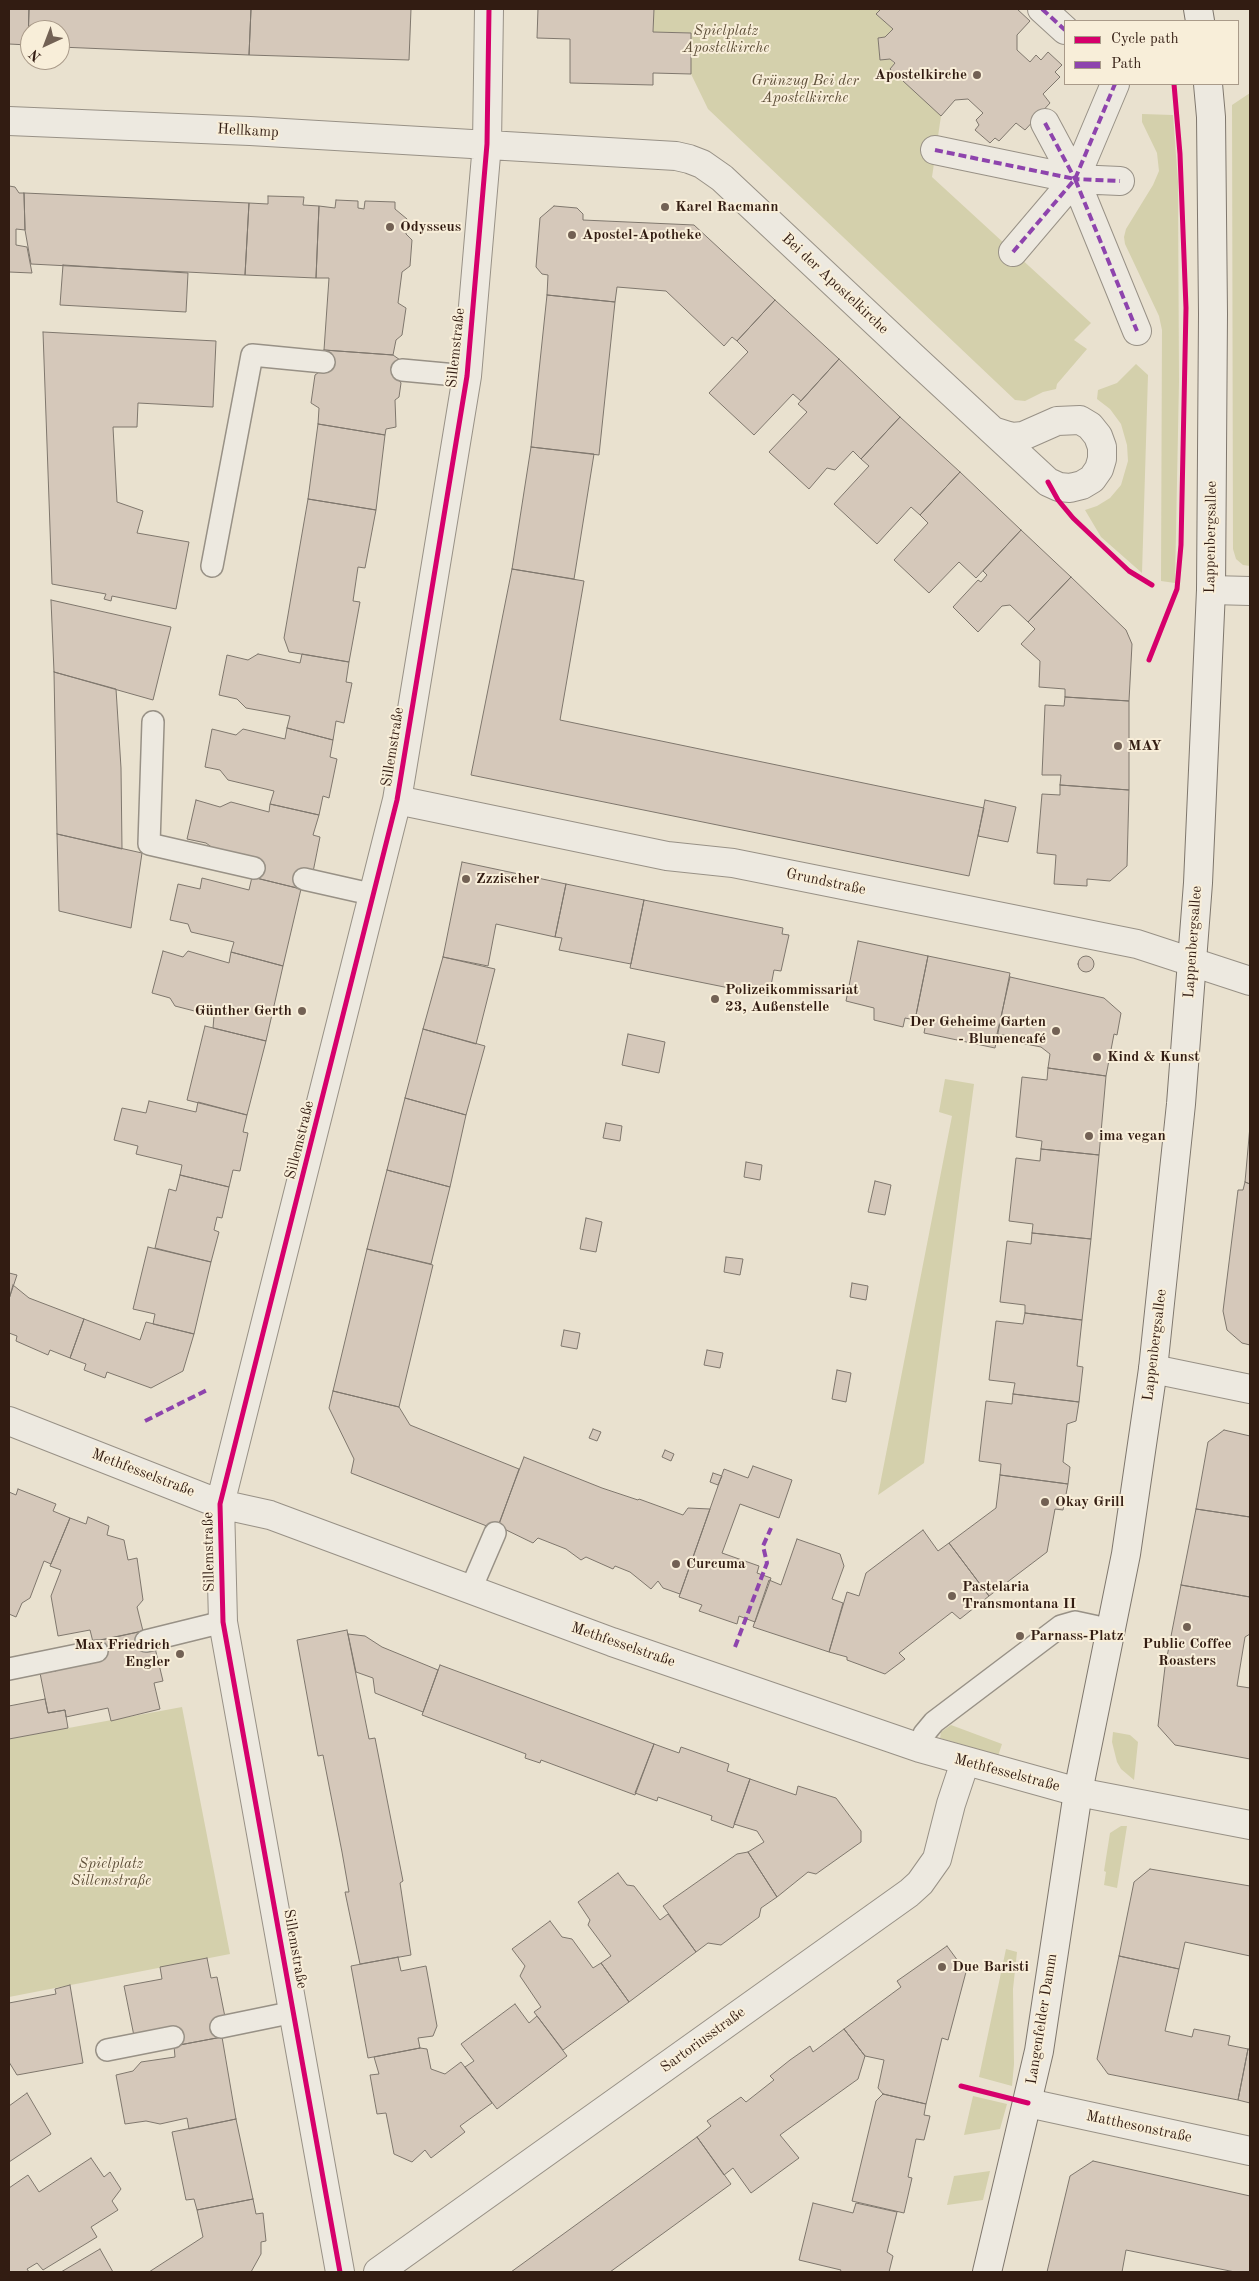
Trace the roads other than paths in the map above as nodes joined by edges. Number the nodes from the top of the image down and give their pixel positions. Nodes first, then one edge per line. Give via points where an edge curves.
1 (489, 9) edge
2 (1042, 9) edge
3 (1064, 29) edge
4 (1115, 85) edge
5 (1208, 85) edge
6 (9, 122) edge
7 (1045, 123) dead end
8 (487, 144) junction
9 (935, 150) dead end
10 (1075, 179) junction
11 (1120, 181) dead end
12 (1013, 252) dead end
13 (1137, 331) dead end
14 (324, 362) dead end
15 (402, 370) dead end
16 (467, 376) junction
17 (993, 431) dead end
18 (212, 566) dead end
19 (1210, 590) junction
20 (1250, 590) edge
21 (153, 722) dead end
22 (397, 800) junction
23 (254, 868) dead end
24 (304, 879) dead end
25 (375, 895) junction
26 (1192, 963) junction
27 (1250, 980) edge
28 (1153, 1369) junction
29 (1250, 1389) edge
30 (9, 1421) edge
31 (220, 1504) junction
32 (495, 1533) dead end
33 (470, 1591) junction
34 (223, 1622) junction
35 (1112, 1630) junction
36 (146, 1641) dead end
37 (97, 1651) dead end
38 (9, 1669) edge
39 (920, 1748) junction
40 (965, 1762) junction
41 (1078, 1792) junction
42 (1250, 1825) edge
43 (294, 2012) junction
44 (221, 2027) dead end
45 (173, 2037) dead end
46 (107, 2050) dead end
47 (1028, 2103) junction
48 (1250, 2151) edge
49 (340, 2272) edge
50 (378, 2272) edge
51 (987, 2272) edge

1 - 8 street, Sillemstraße
2 - 3 street
4 - 10 street
5 - 19 street, Lappenbergsallee via 1213,314
6 - 8 street, Hellkamp
7 - 10 street
8 - 16 street, Sillemstraße
8 - 17 street, Bei der Apostelkirche via 676,156 702,164 722,178
9 - 10 street
10 - 11 street
10 - 12 street
10 - 13 street
14 - 18 lane via 252,356
15 - 16 lane
16 - 22 street, Sillemstraße
19 - 20 street
19 - 26 street, Lappenbergsallee
21 - 23 lane via 149,844
22 - 25 street, Sillemstraße
22 - 26 street, Grundstraße via 667,856 733,863 1137,944
24 - 25 lane
25 - 31 street, Sillemstraße
26 - 27 street, Grundstraße
26 - 28 street, Lappenbergsallee via 1181,1104
28 - 29 street
28 - 35 street, Lappenbergsallee
30 - 31 street, Methfesselstraße
31 - 33 street, Methfesselstraße via 270,1515
31 - 34 street, Sillemstraße
32 - 33 lane
33 - 39 street, Methfesselstraße
34 - 36 lane
34 - 43 street, Sillemstraße
35 - 39 lane via 1074,1622 1061,1626 934,1722 924,1734
35 - 41 street, Lappenbergsallee
37 - 38 lane
39 - 40 street, Methfesselstraße
40 - 41 street, Methfesselstraße
40 - 50 street, Sartoriusstraße via 937,1859 914,1888
41 - 42 street, Methfesselstraße
41 - 47 street, Langenfelder Damm
43 - 44 lane
43 - 49 street, Sillemstraße
45 - 46 lane
47 - 48 street, Matthesonstraße
47 - 51 street, Langenfelder Damm

